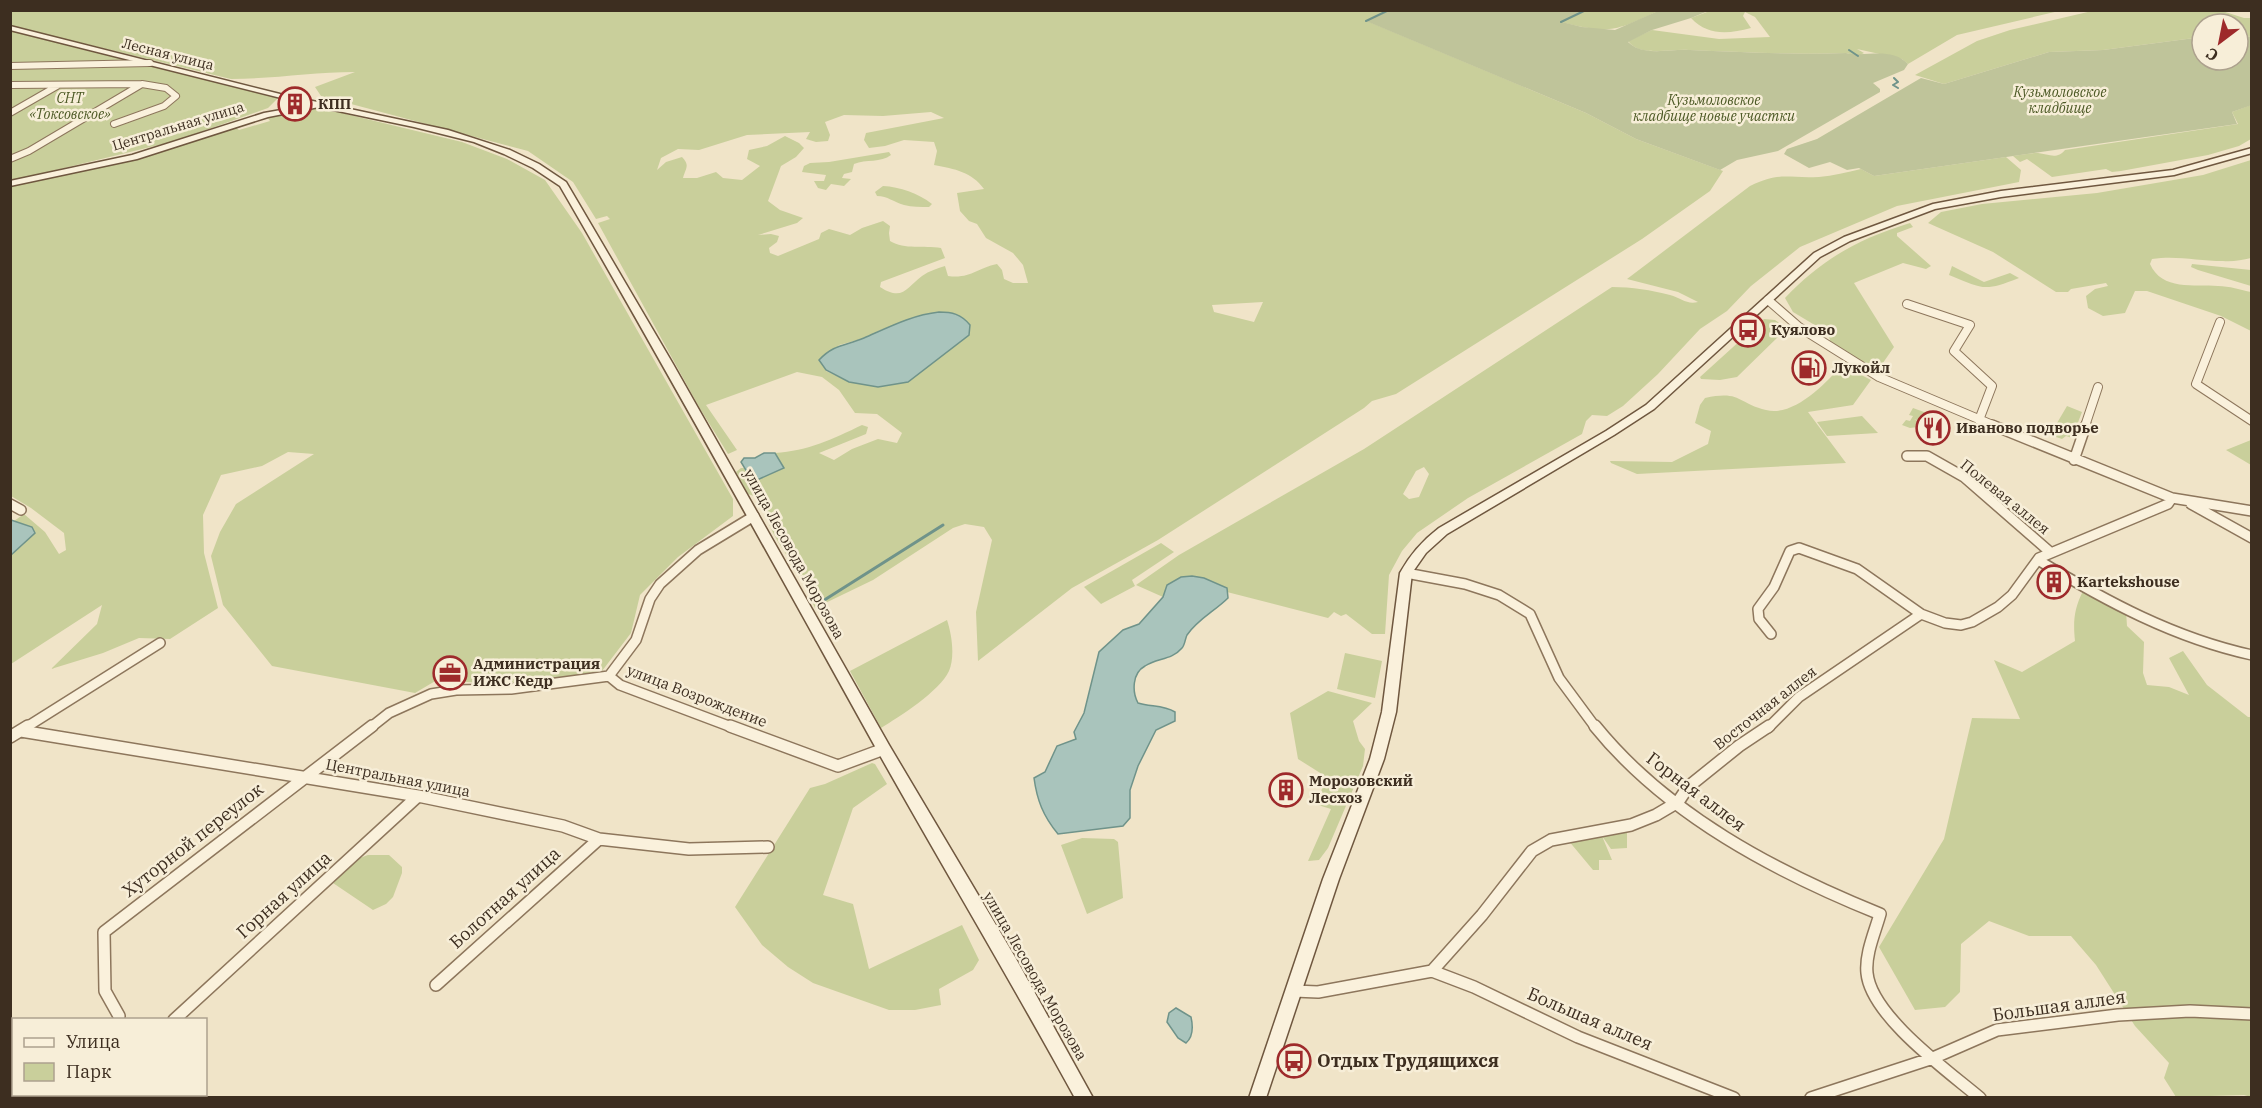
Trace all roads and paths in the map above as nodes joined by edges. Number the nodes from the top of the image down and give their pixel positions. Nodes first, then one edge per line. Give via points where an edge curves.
1 (10, 28) edge
2 (150, 63) junction
3 (10, 66) edge
4 (142, 84) junction
5 (10, 85) edge
6 (59, 85) junction
7 (320, 105) junction
8 (10, 113) edge
9 (396, 121) joint
10 (114, 124) dead end
11 (2252, 150) edge
12 (10, 159) edge
13 (10, 183) edge
14 (1768, 300) junction
15 (1907, 304) dead end
16 (2220, 322) dead end
17 (2098, 387) dead end
18 (1979, 420) junction
19 (2252, 421) edge
20 (1907, 456) dead end
21 (2074, 460) junction
22 (2172, 498) junction
23 (2184, 500) junction
24 (10, 504) edge
25 (21, 510) dead end
26 (2252, 512) edge
27 (754, 516) junction
28 (2252, 538) edge
29 (2050, 552) junction
30 (2038, 560) junction
31 (1406, 573) junction
32 (1921, 614) junction
33 (1771, 634) dead end
34 (160, 643) dead end
35 (2252, 655) edge
36 (609, 676) junction
37 (21, 730) junction
38 (10, 737) edge
39 (884, 749) junction
40 (304, 776) junction
41 (418, 796) junction
42 (1678, 801) junction
43 (599, 839) junction
44 (768, 847) dead end
45 (1432, 971) junction
46 (436, 985) dead end
47 (1294, 991) junction
48 (2252, 1014) edge
49 (119, 1016) dead end
50 (176, 1018) edge
51 (1933, 1058) junction
52 (1085, 1098) edge
53 (1257, 1098) edge
54 (1734, 1098) edge
55 (1811, 1098) edge
56 (1980, 1098) edge

1 - 2 street, Лесная улица
2 - 3 street
2 - 7 street, Лесная улица
4 - 6 street
4 - 10 street via 164,88 176,96 164,106
4 - 12 street
5 - 6 street
6 - 8 street
7 - 9 street, Лесная улица
7 - 13 street, Центральная улица via 267,115 134,157
9 - 27 street, улица Лесовода Морозова via 513,153 562,184
11 - 14 street via 2174,172 2001,194 1920,211 1817,255
14 - 18 street via 1799,327 1879,377
14 - 31 street via 1650,407 1443,531 1416,555
15 - 18 street via 1970,325 1954,351 1992,386
16 - 19 street via 2196,384
17 - 21 street
18 - 21 street
20 - 29 street, Полевая аллея via 1927,456 1964,477
21 - 22 street
22 - 23 street
22 - 29 street via 2168,504
23 - 26 street
23 - 28 street
24 - 25 street
27 - 36 street via 721,533 668,576 646,606 634,644
27 - 39 street, улица Лесовода Морозова
29 - 30 street
30 - 32 street via 2012,595 1972,622 1945,623
30 - 35 street via 2148,620 2229,651
31 - 42 street, Горная аллея via 1466,584 1499,596 1530,614 1559,678 1587,718 1633,767
31 - 47 street via 1396,665 1377,759
32 - 33 street via 1857,570 1799,548 1790,551 1775,586 1757,608 1760,623
32 - 42 street, Восточная аллея via 1799,697 1763,732 1739,746 1688,788
34 - 37 street
36 - 39 street, улица Возрождение via 620,685 838,766
36 - 40 street, улица Возрождение via 511,689 431,694 389,713
37 - 38 street
37 - 40 street, Центральная улица
39 - 52 street, улица Лесовода Морозова
40 - 41 street, Центральная улица
40 - 49 street, Хуторной переулок via 104,932 105,991
41 - 43 street, Центральная улица via 563,826
41 - 50 street, Горная улица
42 - 45 street, Восточная аллея via 1631,825 1551,840 1532,851
42 - 51 street, Горная аллея via 1737,846 1880,914 1867,973 1872,995
43 - 44 street, Центральная улица via 689,849
43 - 46 street, Болотная улица
45 - 47 street via 1318,992
45 - 54 street, Большая аллея via 1578,1037
47 - 53 street
48 - 51 street, Большая аллея via 2190,1011 2118,1015 1997,1030
51 - 55 street, Большая аллея
51 - 56 street, Горная аллея

